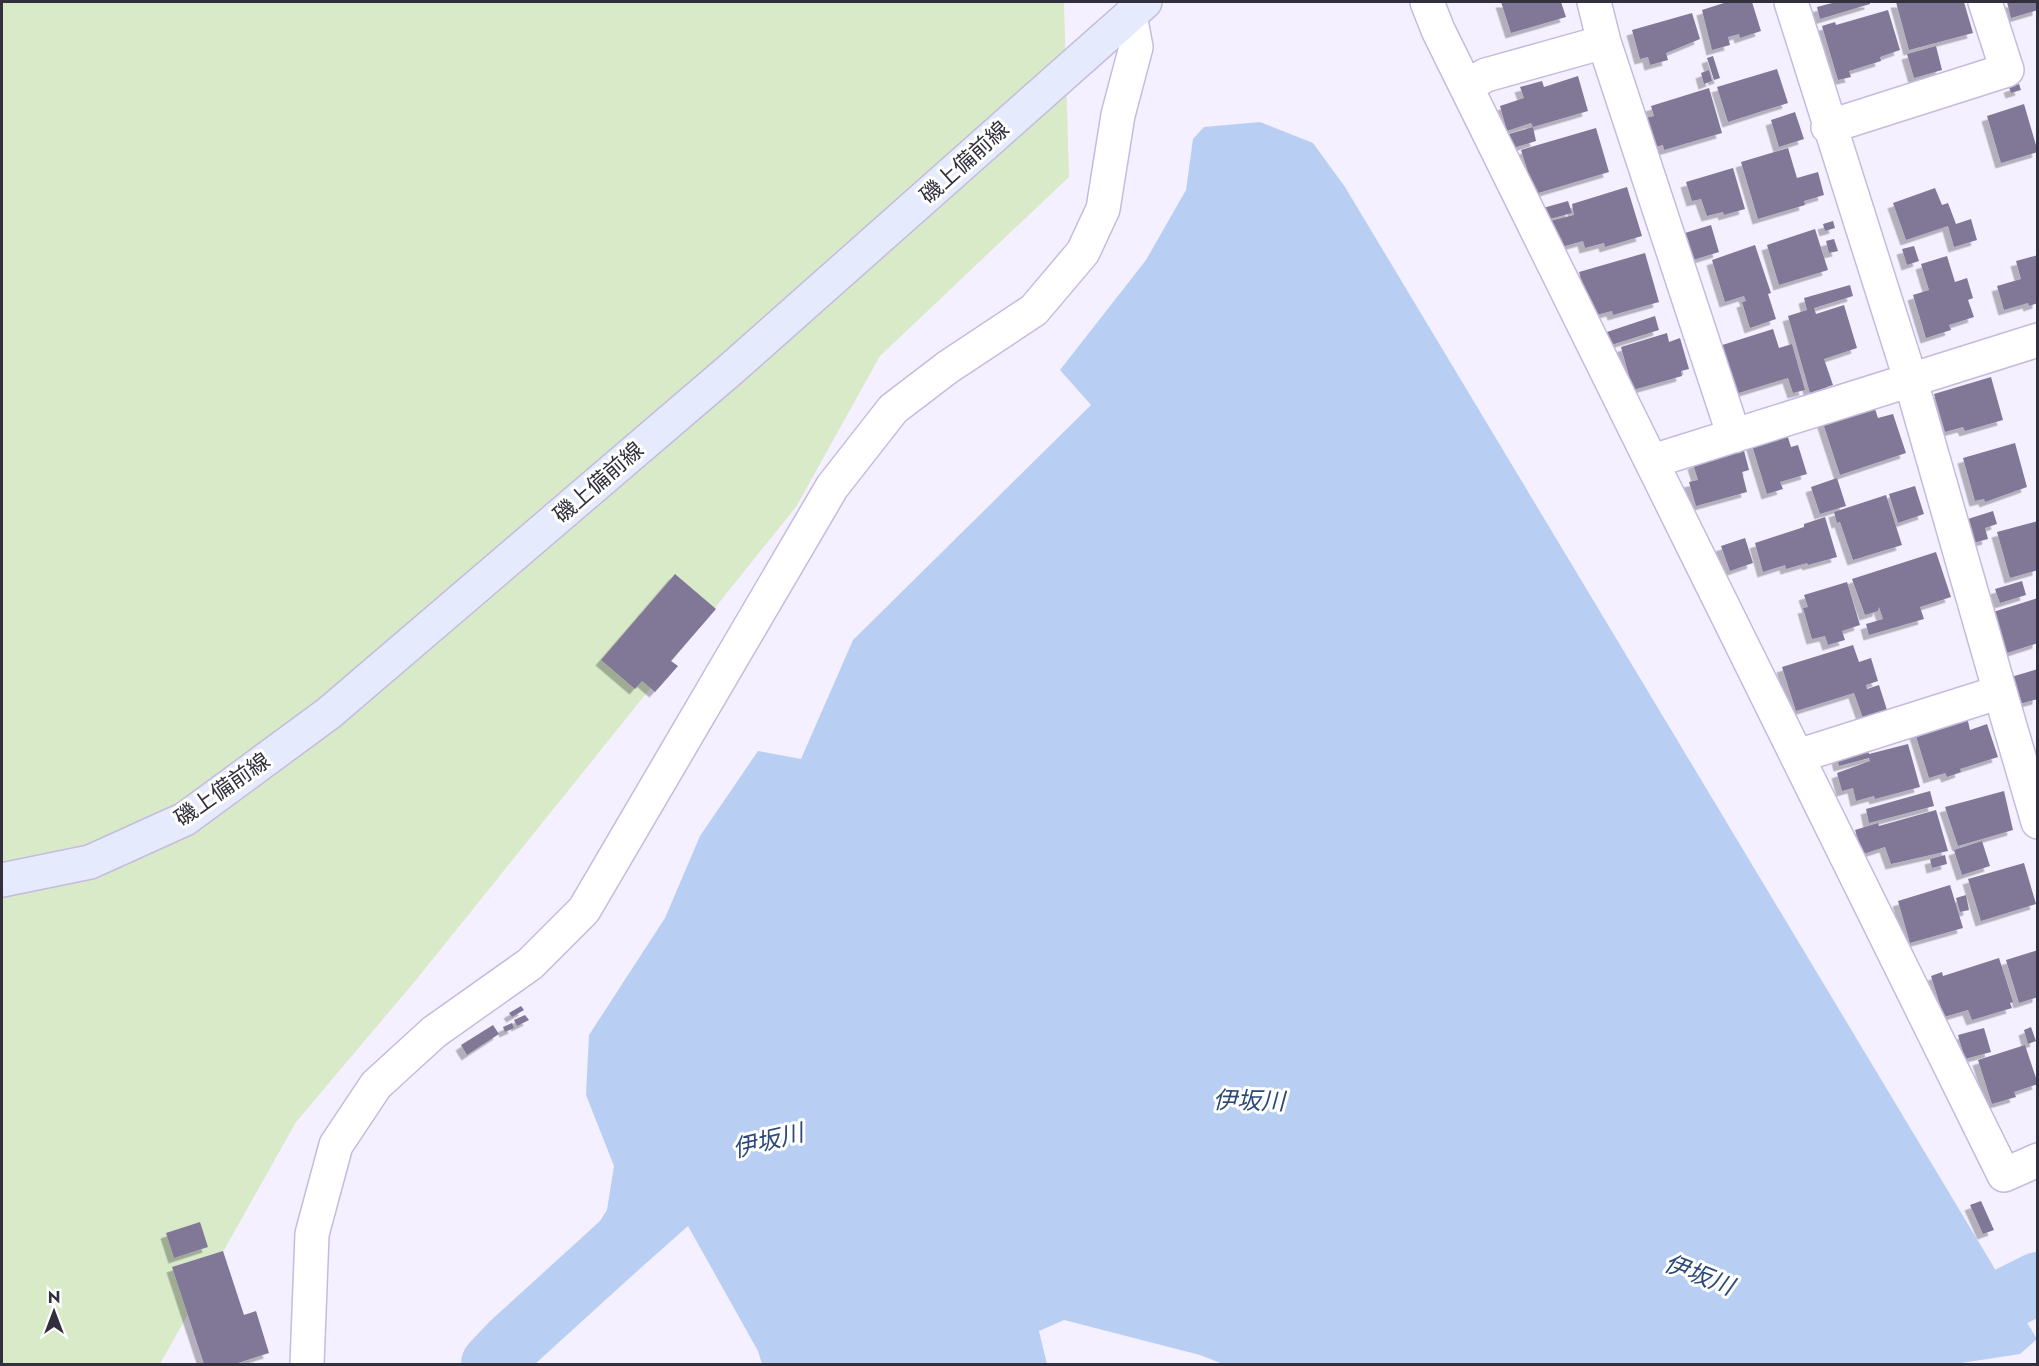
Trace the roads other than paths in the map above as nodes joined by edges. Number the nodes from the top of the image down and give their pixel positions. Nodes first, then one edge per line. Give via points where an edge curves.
1 (1427, 2) edge
2 (1594, 2) edge
3 (1791, 2) edge
4 (1985, 2) edge
5 (1137, 8) edge
6 (1604, 42) junction
7 (1466, 86) junction
8 (1828, 127) junction
9 (2037, 340) edge
10 (1910, 378) junction
11 (1734, 436) junction
12 (1653, 461) junction
13 (2000, 692) junction
14 (1798, 756) junction
15 (2037, 822) edge
16 (2, 880) edge
17 (2037, 1160) edge
18 (307, 1365) edge

1 - 7 street
2 - 6 street
3 - 8 street
4 - 8 street via 2007,70
5 - 16 main road, 磯上備前線 via 730,370 329,713 185,819 90,862
5 - 18 street via 1136,47 1118,115 1102,209 1083,252 1034,310 893,409 832,487 584,910 530,964 435,1032 376,1085 336,1145 312,1234
6 - 7 street via 1486,75
6 - 11 street
7 - 12 street
8 - 10 street
9 - 10 street
10 - 11 street
10 - 13 street
11 - 12 street
12 - 14 street
13 - 14 street
13 - 15 street
14 - 17 street via 2004,1175

